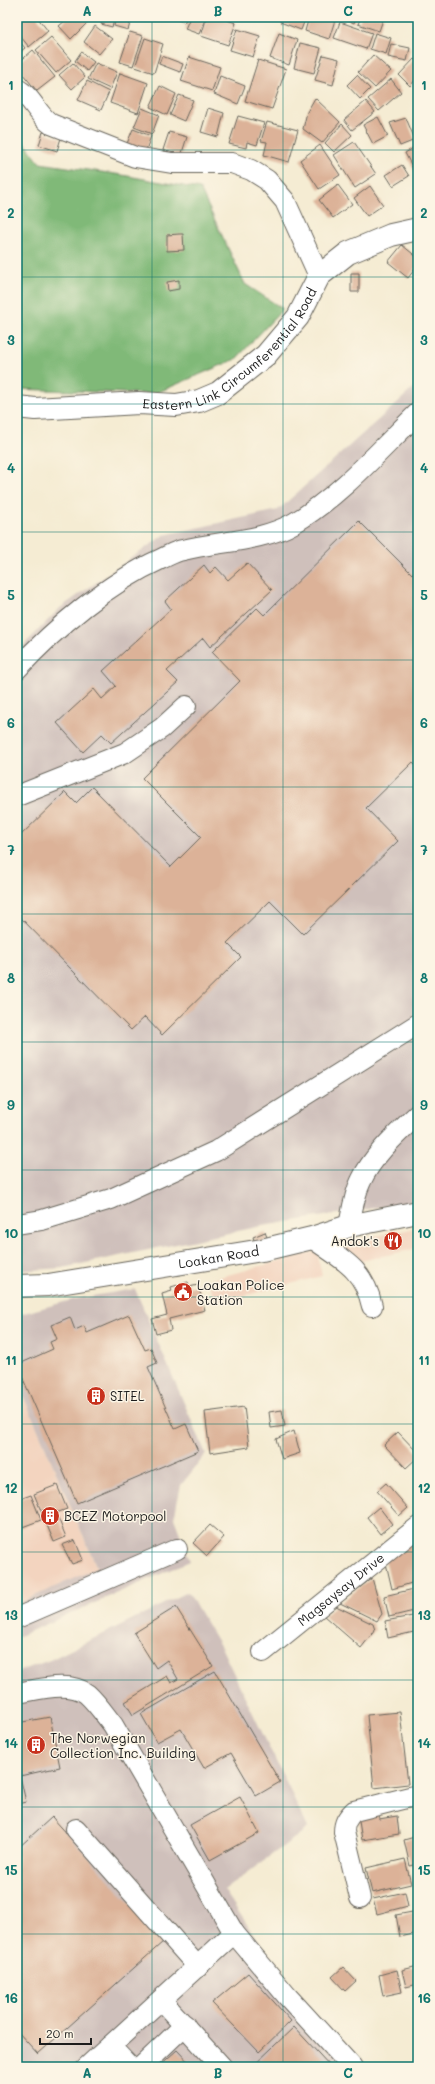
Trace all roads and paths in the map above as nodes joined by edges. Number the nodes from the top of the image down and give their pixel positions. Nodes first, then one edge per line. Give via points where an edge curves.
1 (17, 89) edge
2 (418, 229) edge
3 (319, 276) junction
4 (17, 407) edge
5 (418, 413) edge
6 (17, 669) edge
7 (186, 706) dead end
8 (17, 796) edge
9 (418, 1024) edge
10 (418, 1114) edge
11 (398, 1133) junction
12 (418, 1134) edge
13 (418, 1212) edge
14 (17, 1224) edge
15 (349, 1226) junction
16 (312, 1238) junction
17 (48, 1285) junction
18 (17, 1286) edge
19 (17, 1294) edge
20 (372, 1306) dead end
21 (418, 1527) edge
22 (177, 1549) dead end
23 (17, 1618) edge
24 (263, 1652) dead end
25 (17, 1693) edge
26 (418, 1795) edge
27 (76, 1829) dead end
28 (360, 1898) dead end
29 (234, 1933) junction
30 (198, 1966) junction
31 (161, 2000) junction
32 (185, 2026) junction
33 (110, 2046) junction
34 (87, 2067) edge
35 (130, 2067) edge
36 (141, 2067) edge
37 (222, 2067) edge
38 (352, 2067) edge

1 - 3 street via 24,93 51,124 123,153 172,164 232,163 267,180 285,201
2 - 3 main road, Eastern Link Circumferential Road via 391,235 348,253
3 - 4 main road, Eastern Link Circumferential Road via 298,317 266,355 218,392 199,401 176,405 139,403 35,409
5 - 6 street via 357,472 322,503 294,523 266,534 181,550 154,562 128,577 74,616
7 - 8 street via 162,728 125,753
9 - 14 street via 216,1151 111,1198 42,1220
10 - 11 street
11 - 12 street
11 - 15 street via 368,1168 360,1182
13 - 15 main road, Loakan Road
15 - 16 main road, Loakan Road
16 - 17 main road, Loakan Road via 262,1250
16 - 20 street via 353,1268 362,1278 369,1290
17 - 18 main road, Loakan Road
17 - 19 main road
21 - 24 street, Magsaysay Drive
22 - 23 street
25 - 29 street via 61,1687 76,1689 86,1693 97,1704 113,1725
26 - 28 street via 354,1811 344,1824
27 - 30 street
29 - 30 street
29 - 38 street
30 - 31 street
31 - 32 street
31 - 33 street
32 - 36 street
32 - 37 street
33 - 34 street
33 - 35 street

